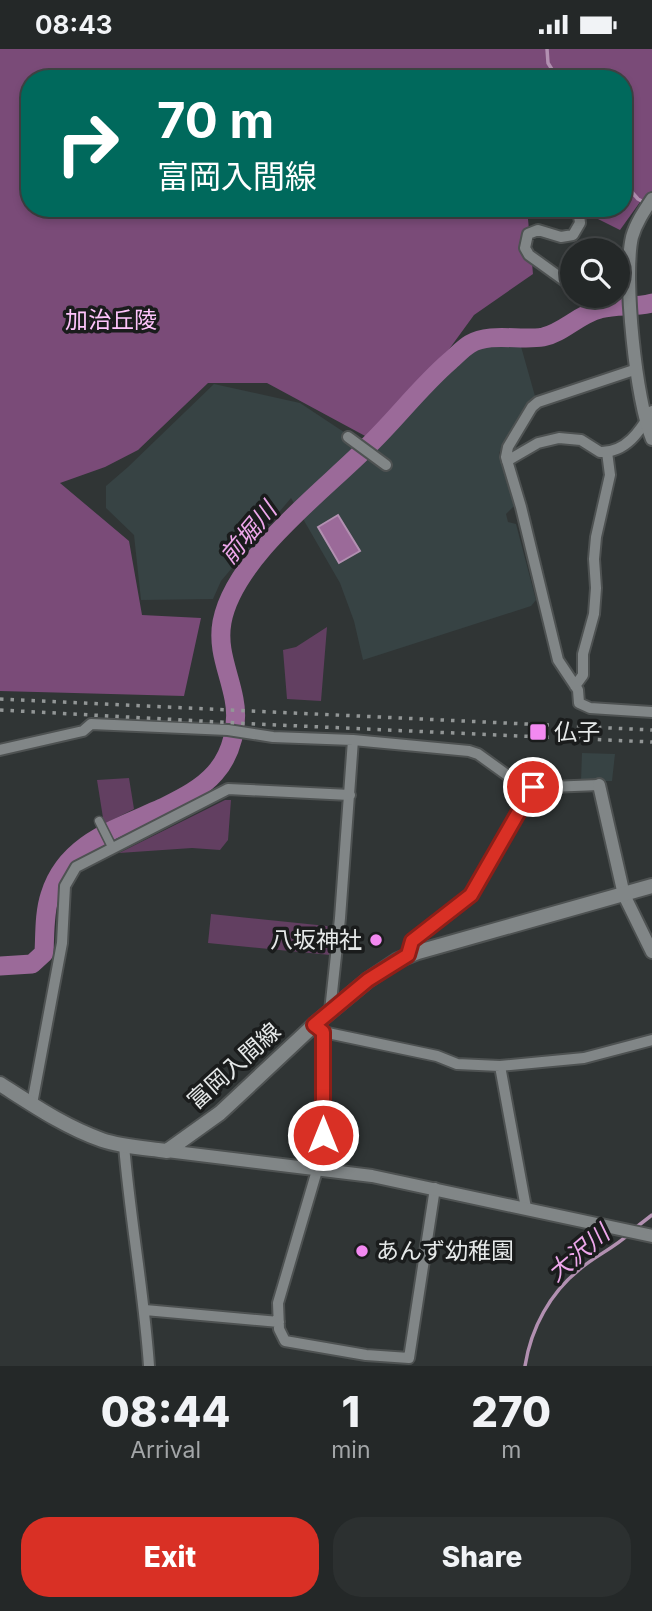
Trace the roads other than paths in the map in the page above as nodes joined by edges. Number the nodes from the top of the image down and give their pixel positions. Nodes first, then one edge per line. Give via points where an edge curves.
1 (652, 199) edge
2 (579, 217) edge
3 (630, 248) edge
4 (560, 277) edge
5 (629, 308) edge
6 (637, 369) junction
7 (649, 416) edge
8 (348, 437) dead end
9 (652, 439) edge
10 (607, 452) junction
11 (507, 461) junction
12 (386, 465) dead end
13 (575, 686) junction
14 (652, 712) edge
15 (353, 740) junction
16 (0, 750) edge
17 (599, 785) joint
18 (533, 787) junction
19 (350, 795) junction
20 (99, 821) dead end
21 (112, 848) junction
22 (650, 888) edge
23 (624, 895) junction
24 (652, 953) edge
25 (408, 955) junction
26 (330, 1011) junction
27 (318, 1029) junction
28 (652, 1040) edge
29 (500, 1066) junction
30 (0, 1084) edge
31 (32, 1104) junction
32 (124, 1145) junction
33 (167, 1151) junction
34 (318, 1167) junction
35 (435, 1188) junction
36 (526, 1208) junction
37 (652, 1236) edge
38 (145, 1310) junction
39 (279, 1322) junction
40 (149, 1366) edge

1 - 3 street
2 - 4 street via 580,227 573,235 561,237 538,230 528,234 529,255
5 - 6 street
6 - 7 street
6 - 11 street via 538,402 509,447
7 - 9 street
7 - 10 street via 626,444
8 - 12 street
10 - 11 street via 581,440 559,438 538,443
10 - 13 street via 610,475 596,537 594,614 583,654 583,675
11 - 13 street via 558,660
13 - 14 street via 583,706
15 - 16 street via 91,725 83,731
15 - 18 street via 469,751 525,788
15 - 19 street
17 - 18 street
17 - 23 street
18 - 25 street via 471,895 412,941
19 - 21 street via 228,789
19 - 26 street
20 - 21 street
21 - 31 street via 76,867 65,886 62,943
22 - 23 main road, 富岡入間線
23 - 24 street
23 - 25 main road, 富岡入間線
25 - 26 main road, 富岡入間線
26 - 27 main road, 富岡入間線
27 - 29 street via 437,1056 457,1065
27 - 33 main road, 富岡入間線 via 220,1113
27 - 34 street via 323,1135
28 - 29 street via 584,1058
29 - 36 street
30 - 31 main road
31 - 32 main road via 69,1126
32 - 33 main road
32 - 38 street
33 - 34 street
34 - 35 street
34 - 39 street via 278,1303
35 - 36 street
35 - 39 street via 409,1358 285,1341
36 - 37 street
38 - 39 street
38 - 40 street

